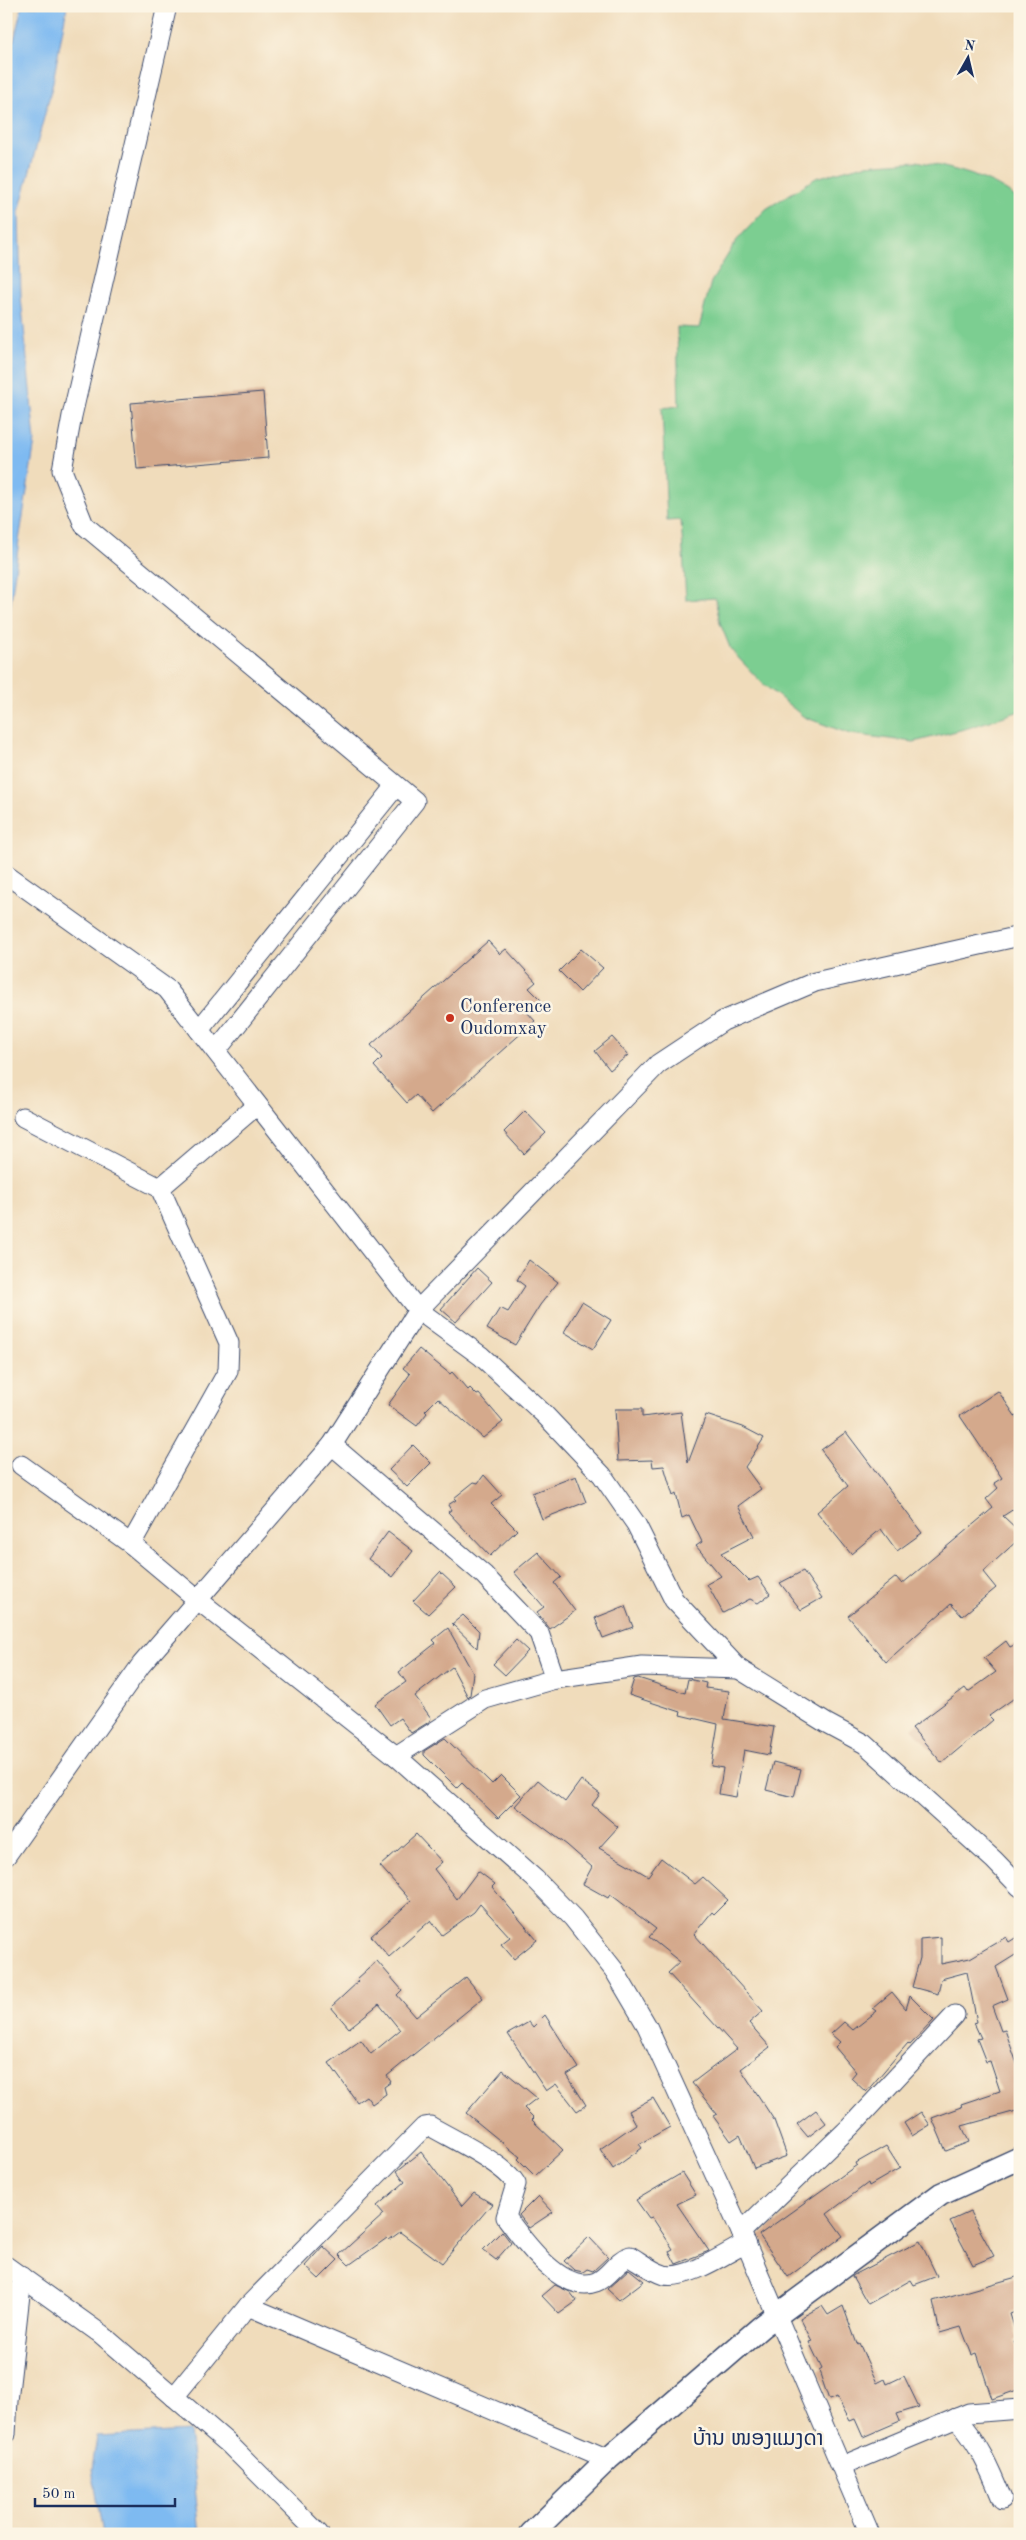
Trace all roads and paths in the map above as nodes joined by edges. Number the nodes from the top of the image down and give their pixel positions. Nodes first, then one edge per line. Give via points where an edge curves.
1 (167, 6) edge
2 (396, 786) junction
3 (6, 874) edge
4 (1020, 936) edge
5 (199, 1030) junction
6 (216, 1051) junction
7 (257, 1105) junction
8 (23, 1117) dead end
9 (160, 1188) junction
10 (418, 1310) junction
11 (332, 1445) junction
12 (20, 1465) dead end
13 (131, 1544) junction
14 (198, 1600) junction
15 (739, 1668) junction
16 (555, 1679) junction
17 (396, 1756) junction
18 (10, 1845) edge
19 (1020, 1887) edge
20 (955, 2015) dead end
21 (1020, 2158) edge
22 (744, 2237) junction
23 (6, 2266) edge
24 (22, 2277) junction
25 (248, 2306) junction
26 (778, 2314) junction
27 (174, 2397) junction
28 (1020, 2409) edge
29 (956, 2418) junction
30 (6, 2434) edge
31 (608, 2459) junction
32 (842, 2466) junction
33 (1002, 2498) dead end
34 (319, 2534) edge
35 (531, 2534) edge
36 (870, 2534) edge

1 - 2 street via 62,470 84,525
2 - 5 street
2 - 6 street via 415,801
3 - 5 street via 166,989
4 - 10 street via 815,982 722,1021 658,1064
5 - 6 street
6 - 7 street
7 - 9 street
7 - 10 street
8 - 9 street
9 - 13 street via 229,1343 228,1371
10 - 11 street
10 - 15 street via 481,1356 544,1414 602,1475 636,1524 674,1600
11 - 14 street
11 - 16 street via 484,1575 539,1633
12 - 13 street
13 - 14 street
14 - 17 street
14 - 18 street via 141,1665
15 - 16 street via 642,1666
15 - 19 street via 865,1744
16 - 17 street via 485,1699
17 - 22 street via 535,1879 573,1918 614,1970 647,2026
20 - 22 street
21 - 26 street via 941,2194
22 - 25 street via 685,2274 662,2274 630,2256 598,2282 586,2284 570,2280 553,2272 506,2217 516,2184 512,2178 500,2167 430,2126 424,2127
22 - 26 street
23 - 24 street
24 - 27 street via 101,2334
24 - 30 street
25 - 27 street
25 - 31 street
26 - 31 street
26 - 32 street
27 - 34 street via 230,2445
28 - 29 street via 990,2410
29 - 32 street
29 - 33 street via 985,2458
31 - 35 street
32 - 36 street

